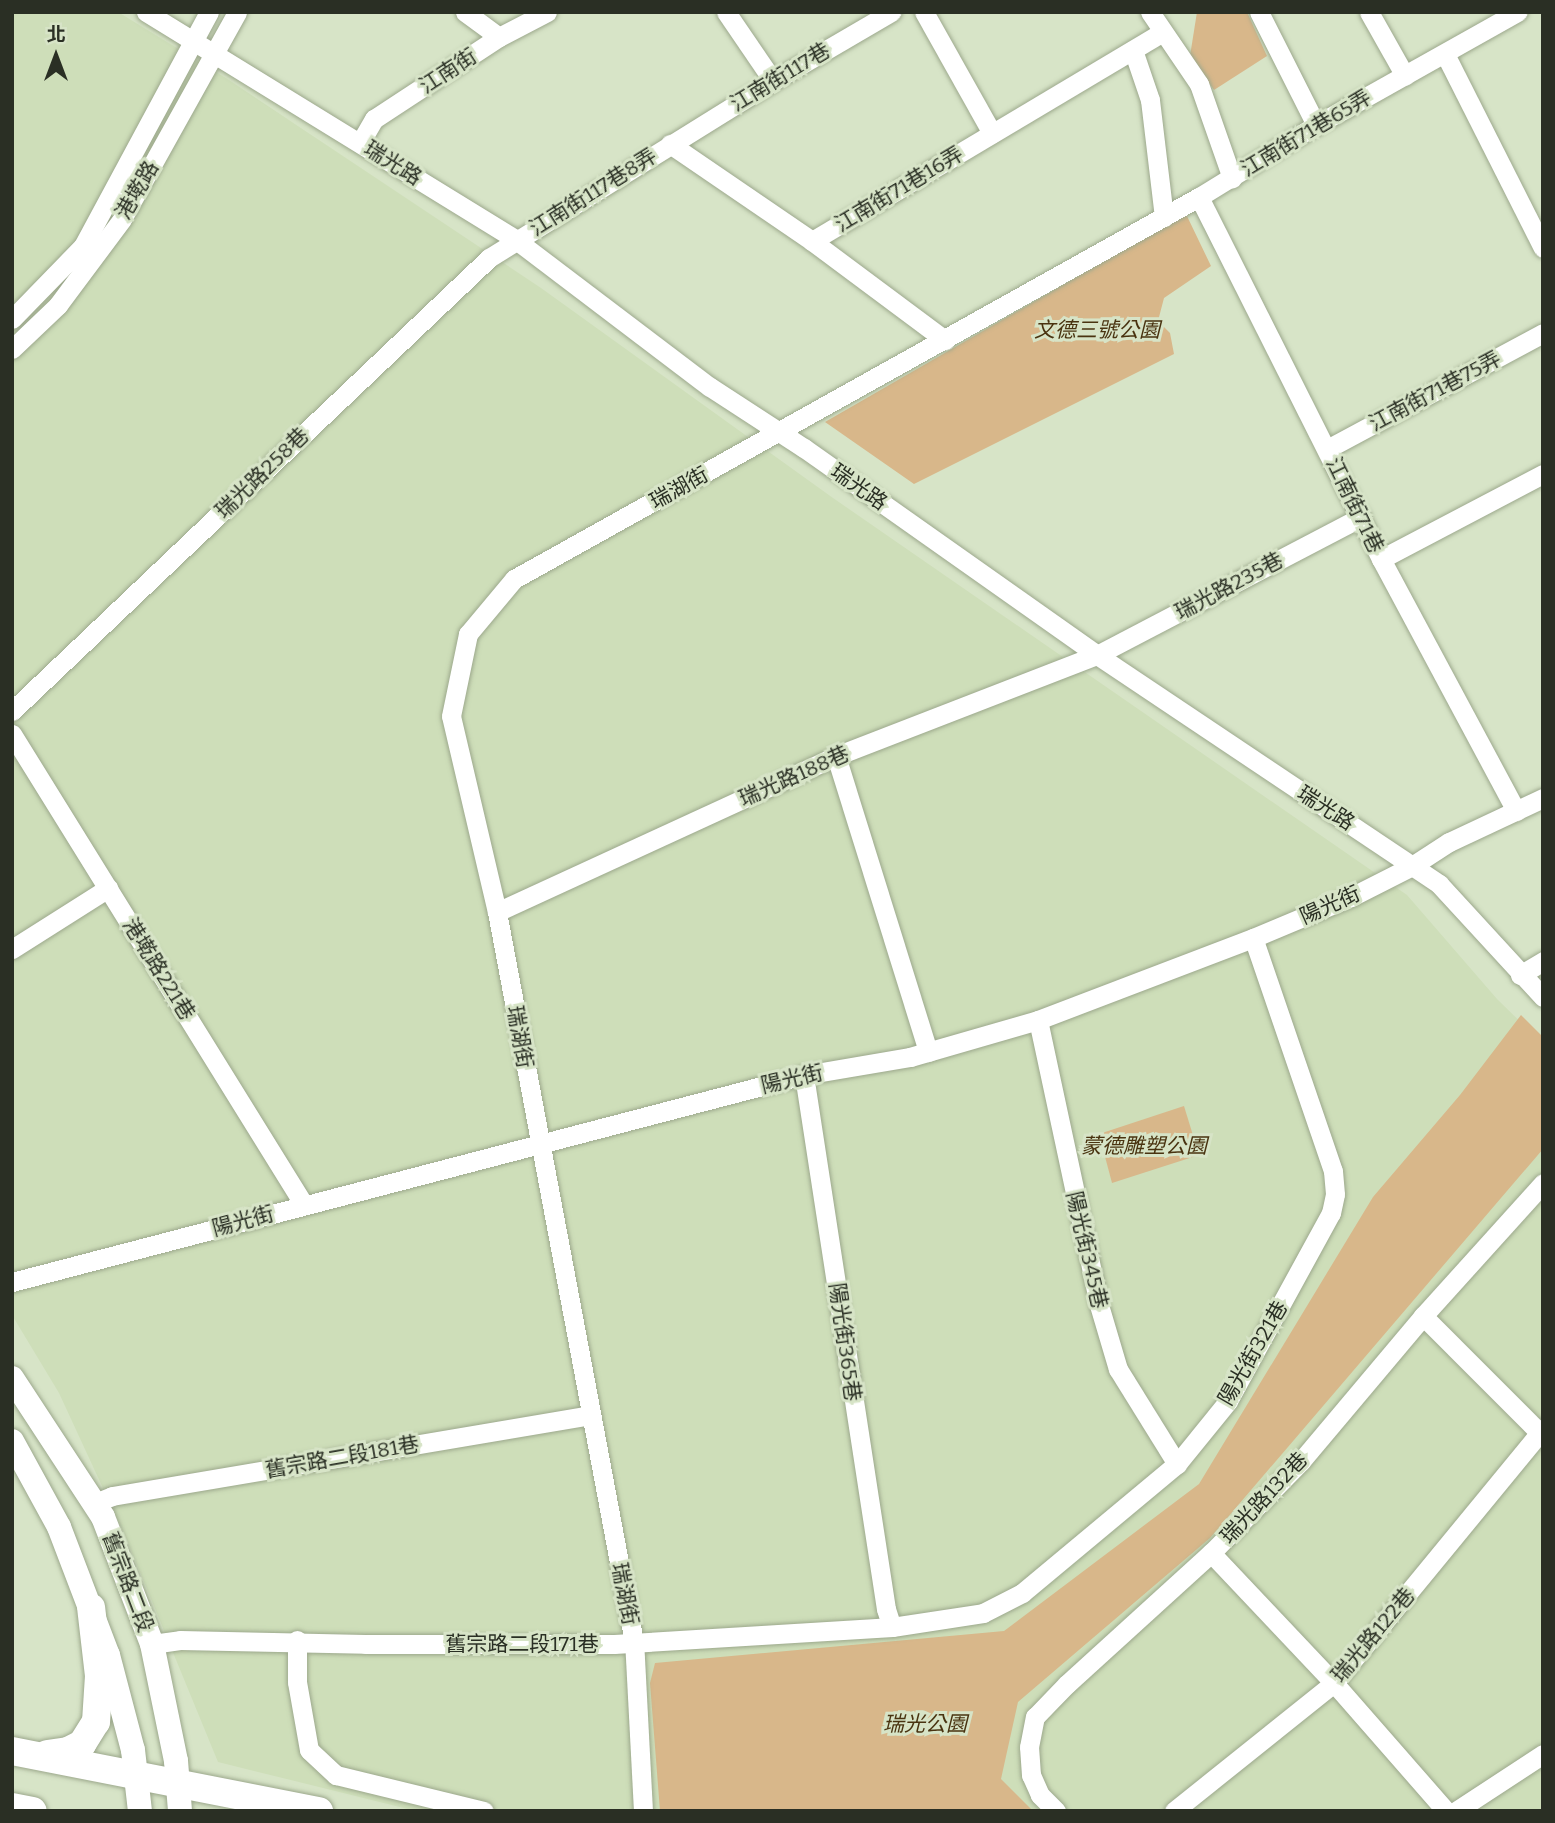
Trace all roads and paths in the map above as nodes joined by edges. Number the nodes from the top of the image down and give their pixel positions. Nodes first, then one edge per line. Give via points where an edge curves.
1 (146, 12) edge
2 (209, 12) edge
3 (237, 12) edge
4 (465, 12) edge
5 (548, 12) edge
6 (726, 12) edge
7 (891, 12) edge
8 (924, 12) edge
9 (1150, 12) edge
10 (1259, 12) edge
11 (1369, 12) edge
12 (1517, 12) edge
13 (1161, 33) junction
14 (499, 37) junction
15 (194, 39) junction
16 (1133, 50) junction
17 (214, 51) junction
18 (1445, 54) junction
19 (1410, 73) junction
20 (773, 80) junction
21 (1316, 125) junction
22 (992, 133) junction
23 (360, 143) junction
24 (670, 144) junction
25 (1232, 178) junction
26 (1199, 197) junction
27 (1164, 217) junction
28 (516, 240) junction
29 (812, 241) junction
30 (1543, 247) edge
31 (12, 319) edge
32 (1543, 333) edge
33 (945, 340) junction
34 (12, 349) edge
35 (778, 433) junction
36 (1327, 449) junction
37 (1543, 474) edge
38 (1361, 517) junction
39 (1381, 559) junction
40 (1097, 655) junction
41 (12, 711) edge
42 (12, 734) edge
43 (836, 756) junction
44 (1543, 798) edge
45 (1516, 811) junction
46 (1412, 866) junction
47 (108, 888) junction
48 (497, 912) junction
49 (1253, 938) junction
50 (12, 949) edge
51 (1543, 961) edge
52 (1520, 975) junction
53 (1543, 997) edge
54 (1038, 1020) junction
55 (928, 1052) junction
56 (804, 1075) junction
57 (540, 1142) junction
58 (1543, 1183) edge
59 (304, 1205) junction
60 (12, 1282) edge
61 (1423, 1316) junction
62 (12, 1378) edge
63 (590, 1415) junction
64 (1542, 1432) edge
65 (12, 1441) edge
66 (1177, 1464) junction
67 (95, 1503) junction
68 (1211, 1553) junction
69 (91, 1607) junction
70 (889, 1618) junction
71 (297, 1640) junction
72 (634, 1642) junction
73 (152, 1644) junction
74 (1334, 1684) junction
75 (18, 1752) edge
76 (1543, 1754) edge
77 (136, 1776) junction
78 (180, 1797) edge
79 (12, 1807) edge
80 (33, 1811) edge
81 (140, 1811) edge
82 (319, 1811) edge
83 (484, 1811) edge
84 (643, 1811) edge
85 (1056, 1811) edge
86 (1174, 1811) edge
87 (1446, 1811) edge
88 (1456, 1811) edge

1 - 15 street, 瑞光路
2 - 15 street, 港墘路
3 - 17 street, 港墘路
4 - 14 street
5 - 14 street, 江南街
6 - 20 street
7 - 20 street, 江南街117巷
8 - 22 street
9 - 13 street
10 - 21 street
11 - 19 street
12 - 18 street, 江南街71巷65弄
13 - 16 street, 江南街71巷16弄
13 - 25 street via 1199,84
14 - 23 street, 江南街 via 374,119
15 - 17 street, 瑞光路
15 - 31 street, 港墘路 via 83,246
16 - 22 street, 江南街71巷16弄
16 - 27 street via 1150,100
17 - 23 street, 瑞光路
17 - 34 street, 港墘路 via 115,229 58,305
18 - 19 street, 江南街71巷65弄
18 - 30 street
19 - 21 street, 江南街71巷65弄
20 - 24 street, 江南街117巷
21 - 25 street, 江南街71巷65弄
22 - 29 street, 江南街71巷16弄
23 - 28 street, 瑞光路
24 - 28 street, 江南街117巷8弄
24 - 29 street, 江南街71巷16弄
25 - 26 street, 江南街71巷65弄
26 - 27 street
26 - 36 street, 江南街71巷
27 - 33 street
28 - 35 street, 瑞光路
28 - 41 street, 瑞光路258巷 via 489,258
29 - 33 street
32 - 36 street, 江南街71巷75弄
33 - 35 street
35 - 40 street, 瑞光路
35 - 48 street, 瑞湖街 via 514,579 468,635 451,716
36 - 38 street, 江南街71巷
37 - 39 street
38 - 39 street, 江南街71巷
38 - 40 street, 瑞光路235巷
39 - 45 street, 江南街71巷
40 - 43 street, 瑞光路188巷
40 - 46 street, 瑞光路
42 - 47 street, 港墘路221巷
43 - 48 street, 瑞光路188巷
43 - 55 street
44 - 45 street, 陽光街
45 - 46 street, 陽光街 via 1449,842
46 - 49 street, 陽光街
46 - 52 street, 瑞光路 via 1438,884
47 - 50 street
47 - 59 street, 港墘路221巷
48 - 57 street, 瑞湖街
49 - 54 street, 陽光街
49 - 66 street, 陽光街321巷 via 1332,1171 1335,1194 1331,1213 1228,1401
51 - 52 street
52 - 53 street, 瑞光路
54 - 55 street, 陽光街
54 - 66 street, 陽光街345巷 via 1099,1305 1118,1369
55 - 56 street, 陽光街
56 - 57 street, 陽光街
56 - 70 street, 陽光街365巷
57 - 59 street, 陽光街
57 - 63 street, 瑞湖街
58 - 61 street, 瑞光路132巷
59 - 60 street, 陽光街
61 - 64 street
61 - 68 street, 瑞光路132巷 via 1301,1461
62 - 67 main road, 舊宗路二段
63 - 67 street, 舊宗路二段181巷 via 112,1496
63 - 72 street, 瑞湖街
64 - 74 street, 瑞光路122巷
65 - 69 main road, 舊宗路二段 via 46,1499
66 - 70 street, 陽光街321巷 via 1022,1593 983,1613
67 - 73 main road, 舊宗路二段
68 - 74 street
68 - 85 street, 瑞光路132巷 via 1035,1717 1029,1747 1031,1776 1040,1795
69 - 75 highway via 99,1702 90,1735 68,1751
69 - 77 main road, 舊宗路二段 via 122,1703
70 - 72 street, 舊宗路二段171巷
71 - 72 street, 舊宗路二段171巷 via 365,1644
71 - 73 street, 舊宗路二段171巷
71 - 83 street via 297,1682 309,1750 336,1776
72 - 84 street, 瑞湖街
73 - 78 main road, 舊宗路二段
74 - 86 street, 瑞光路122巷
74 - 87 street
75 - 77 highway
76 - 88 street
77 - 78 highway
77 - 81 main road, 舊宗路二段
78 - 82 highway
79 - 80 highway

